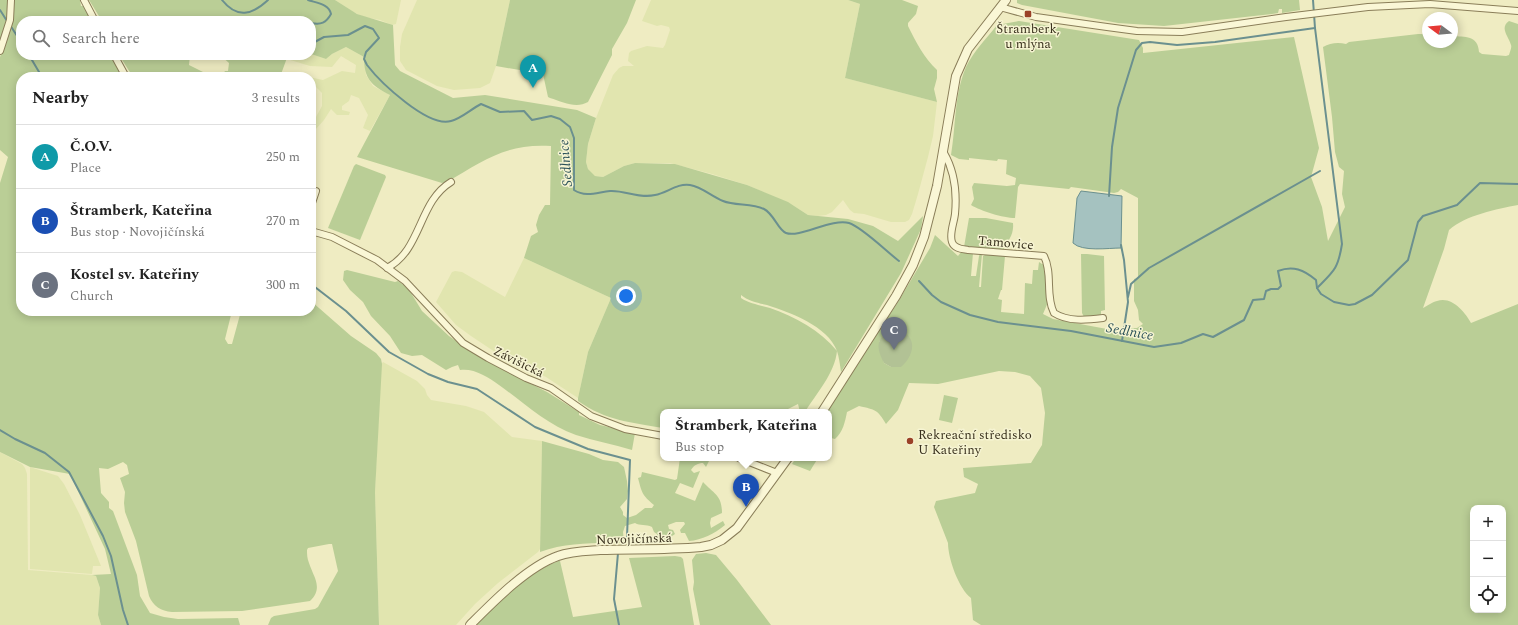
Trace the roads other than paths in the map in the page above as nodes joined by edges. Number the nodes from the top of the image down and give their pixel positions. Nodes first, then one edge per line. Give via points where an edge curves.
1 (11, 0) edge
2 (84, 0) edge
3 (1003, 3) edge
4 (1518, 11) edge
5 (92, 16) edge
6 (0, 52) edge
7 (117, 60) edge
8 (123, 72) edge
9 (944, 153) junction
10 (452, 182) dead end
11 (316, 233) edge
12 (387, 268) junction
13 (1103, 318) dead end
14 (824, 409) edge
15 (660, 435) edge
16 (747, 461) edge
17 (785, 461) edge
18 (777, 473) junction
19 (470, 625) edge

1 - 6 street via 10,20
2 - 5 street
3 - 4 street via 1036,17 1137,31 1182,32 1368,7 1430,4
3 - 9 street via 968,49 959,68 949,113
7 - 8 street
9 - 13 street, Tamovice via 951,166 955,188 952,236 954,246 968,250 1044,256 1048,267 1050,303 1054,312 1065,318
9 - 14 street via 929,219 913,265
10 - 12 street via 443,187 433,199 405,254
11 - 12 street, Závišická via 332,237 377,260
12 - 15 street, Závišická via 405,281 463,344 551,388 591,416 625,429
16 - 18 street
17 - 18 street, Novojičínská
18 - 19 street, Novojičínská via 736,528 722,540 700,547 588,551 559,555 526,574

